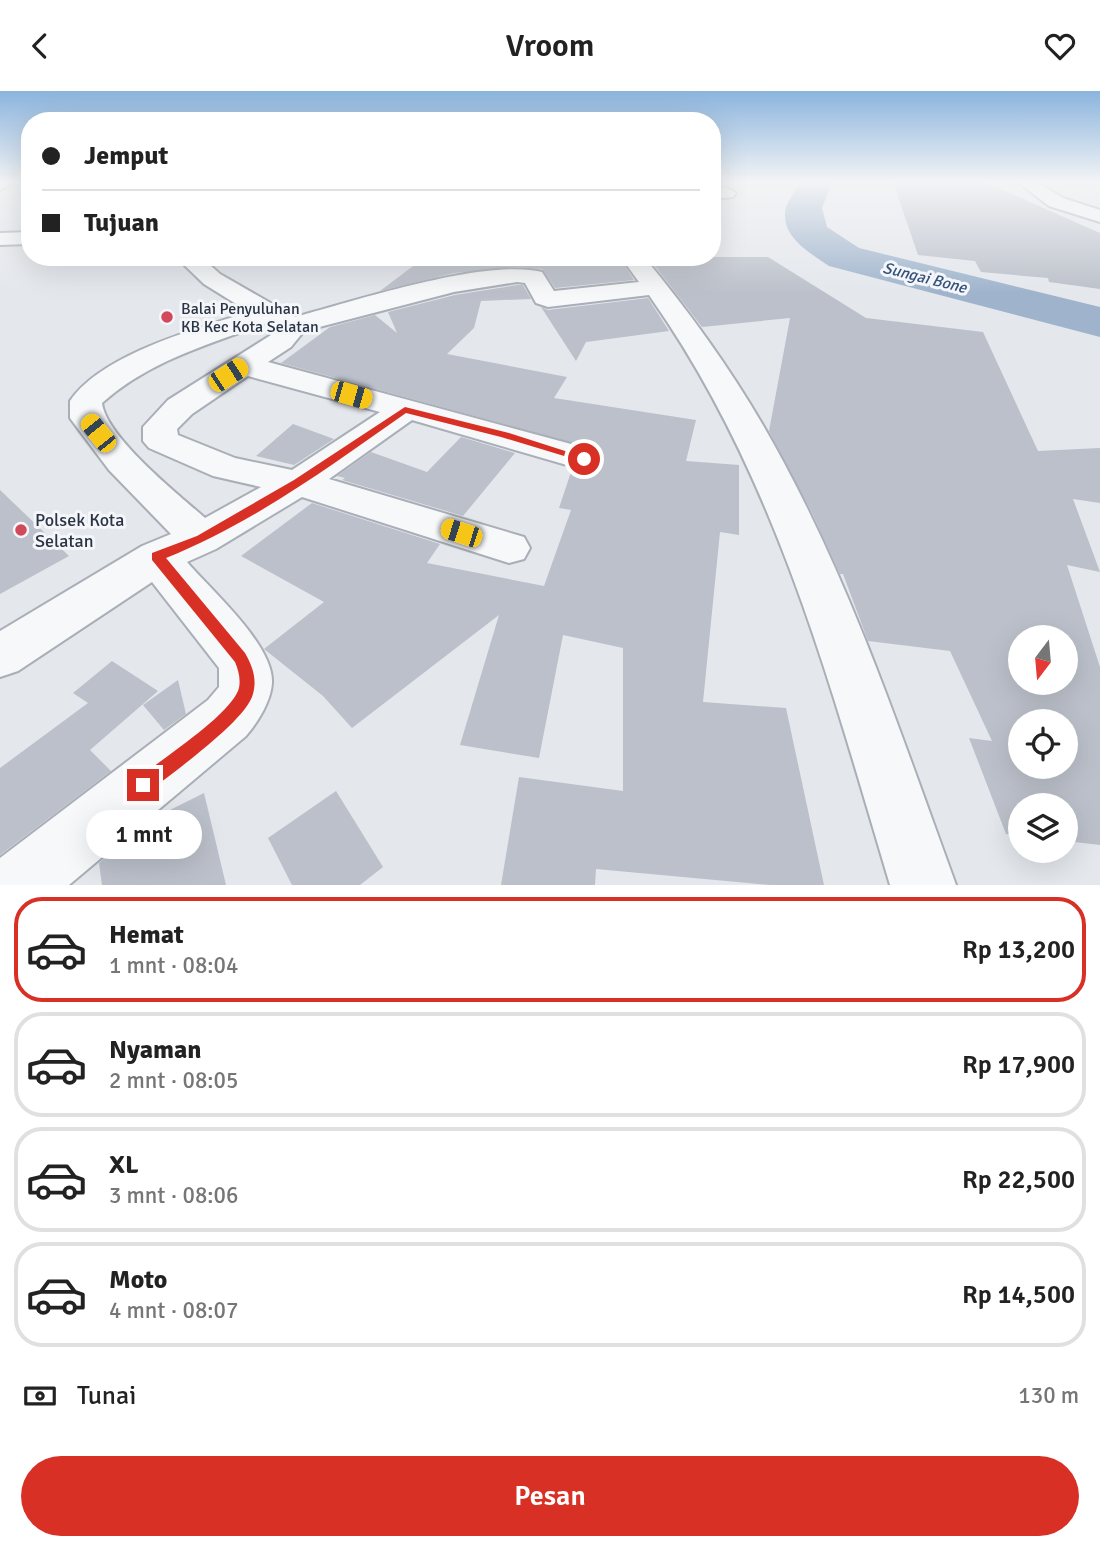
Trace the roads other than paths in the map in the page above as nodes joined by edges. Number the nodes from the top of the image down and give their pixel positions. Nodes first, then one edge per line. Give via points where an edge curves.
1 (21, 238) edge
2 (0, 239) edge
3 (197, 266) edge
4 (644, 272) edge
5 (279, 320) junction
6 (243, 365) junction
7 (405, 410) junction
8 (584, 459) dead end
9 (298, 483) junction
10 (179, 548) junction
11 (509, 548) dead end
12 (0, 656) edge
13 (18, 885) edge
14 (923, 885) edge

1 - 2 street
3 - 5 street
4 - 5 street via 548,299 534,277 521,274
4 - 14 street via 729,395 773,478 854,681
5 - 6 street via 290,331
5 - 10 street via 131,366 86,401 87,418
6 - 7 street
6 - 9 street via 167,418 160,427 162,441 226,467
7 - 8 street
7 - 9 street
9 - 10 street
9 - 11 street
10 - 12 street
10 - 13 street via 247,670 245,695 227,718

